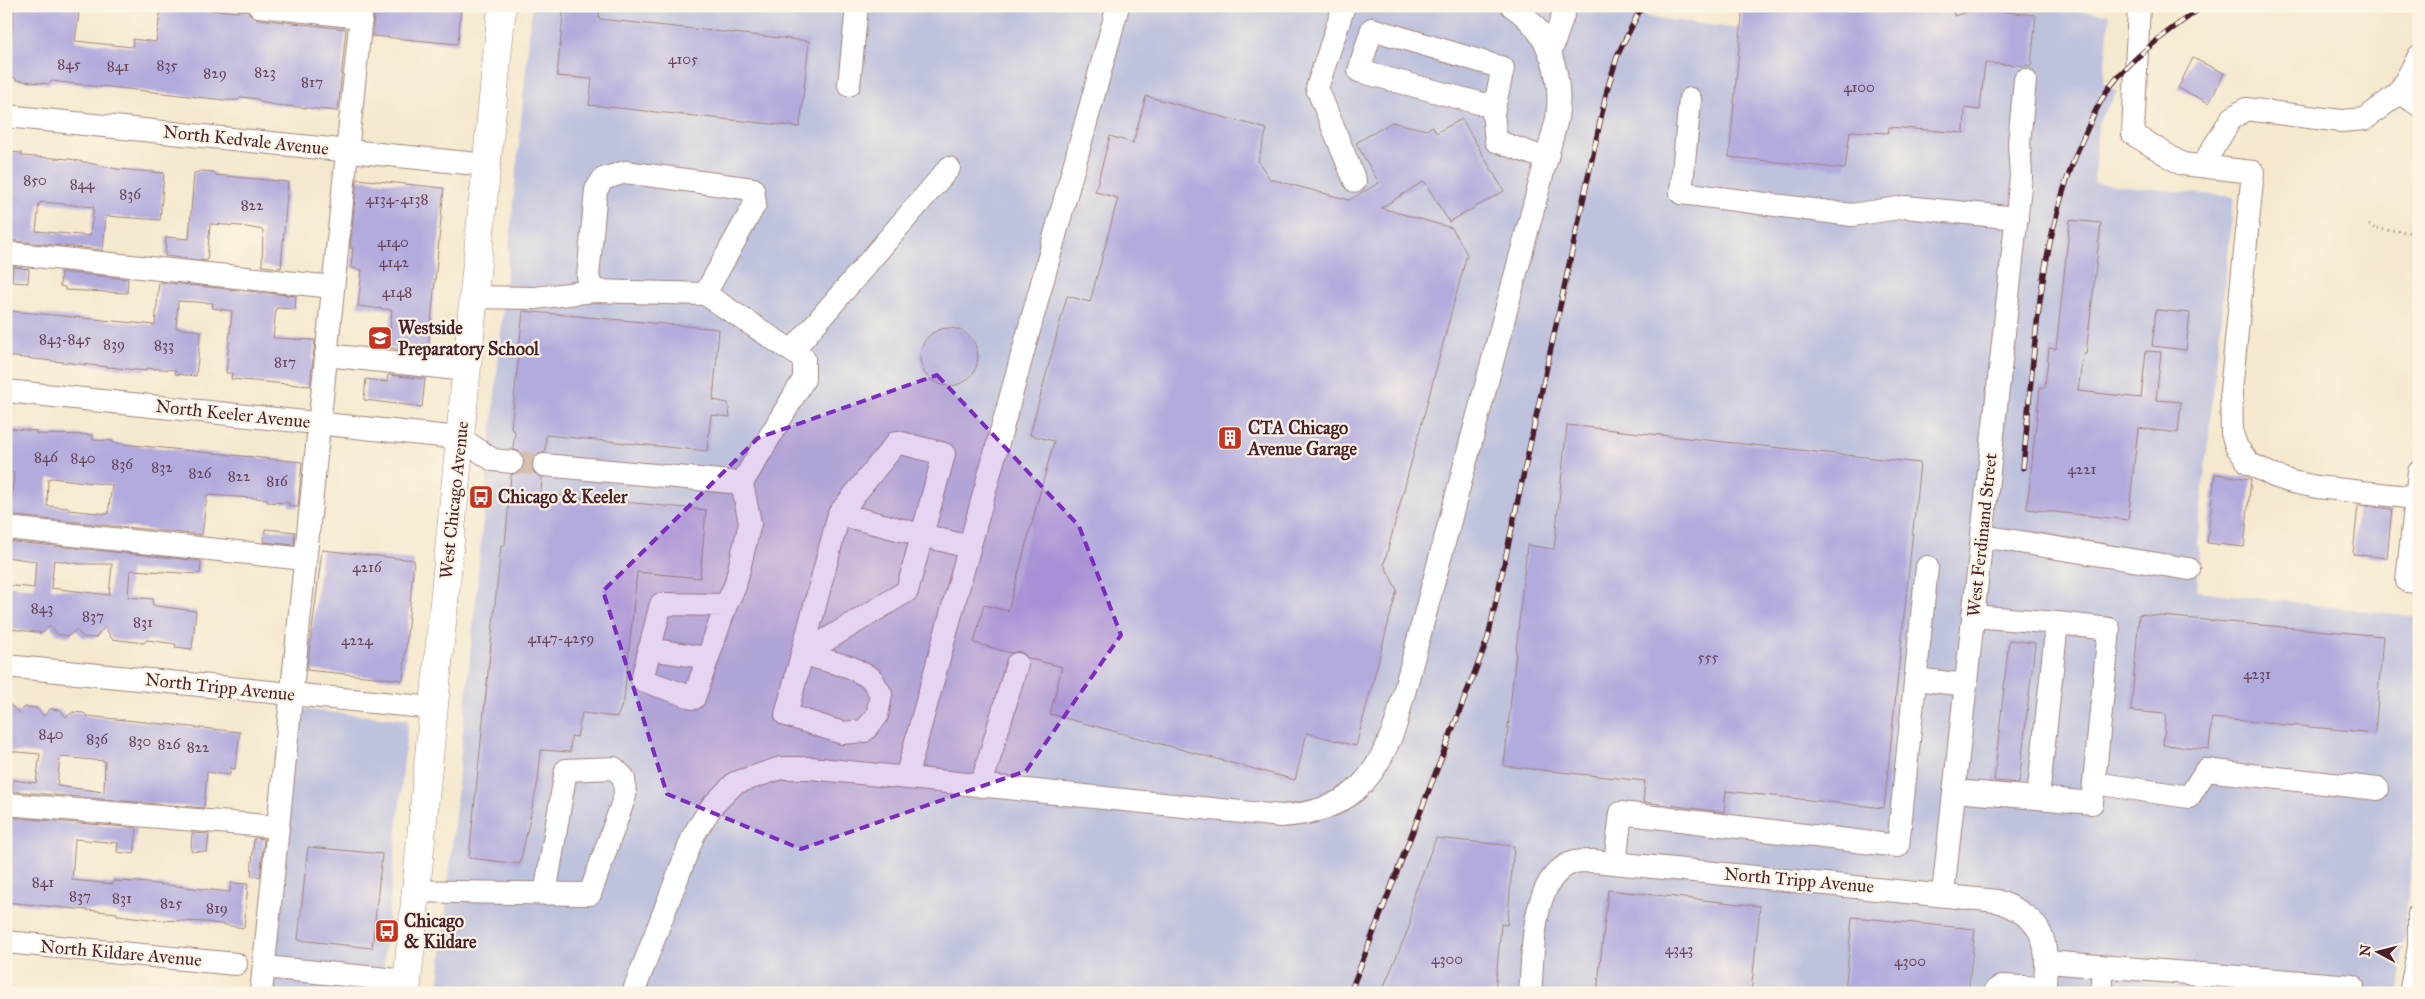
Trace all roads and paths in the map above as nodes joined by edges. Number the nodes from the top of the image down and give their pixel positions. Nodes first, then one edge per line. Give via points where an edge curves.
1 (259, 6) edge
2 (502, 6) edge
3 (857, 6) edge
4 (1118, 6) edge
5 (1344, 6) edge
6 (1512, 6) edge
7 (1566, 6) edge
8 (2139, 6) edge
9 (362, 11) edge
10 (1550, 54) junction
11 (2419, 56) edge
12 (2025, 80) dead end
13 (849, 85) dead end
14 (2399, 93) junction
15 (1690, 99) dead end
16 (2419, 104) edge
17 (1494, 107) junction
18 (6, 116) edge
19 (347, 150) junction
20 (1547, 159) junction
21 (486, 164) junction
22 (2202, 166) junction
23 (949, 168) dead end
24 (1355, 181) dead end
25 (2017, 218) junction
26 (2369, 225) dead end
27 (2419, 233) edge
28 (6, 253) edge
29 (333, 287) junction
30 (593, 291) junction
31 (705, 294) junction
32 (474, 297) junction
33 (793, 350) junction
34 (326, 354) junction
35 (467, 370) junction
36 (6, 391) edge
37 (319, 423) junction
38 (460, 438) junction
39 (512, 462) tunnel mouth
40 (544, 465) tunnel mouth
41 (2419, 472) edge
42 (742, 483) junction
43 (2416, 498) junction
44 (839, 514) junction
45 (6, 528) edge
46 (922, 535) junction
47 (1982, 536) junction
48 (969, 547) junction
49 (305, 559) junction
50 (1927, 567) dead end
51 (2189, 569) dead end
52 (2419, 582) edge
53 (726, 605) junction
54 (1974, 616) junction
55 (2057, 623) junction
56 (649, 649) junction
57 (708, 658) junction
58 (1017, 664) dead end
59 (6, 666) edge
60 (1915, 679) junction
61 (1966, 685) junction
62 (292, 695) junction
63 (434, 708) junction
64 (906, 778) junction
65 (2094, 784) junction
66 (981, 786) junction
67 (2378, 789) dead end
68 (1954, 791) junction
69 (2038, 798) junction
70 (6, 804) edge
71 (278, 827) junction
72 (1615, 862) junction
73 (416, 891) junction
74 (545, 894) junction
75 (1943, 894) junction
76 (2419, 914) edge
77 (6, 942) edge
78 (2419, 946) edge
79 (2047, 962) junction
80 (236, 964) dead end
81 (264, 967) junction
82 (2103, 968) junction
83 (407, 987) edge
84 (2044, 991) edge
85 (261, 993) edge
86 (633, 993) edge
87 (1530, 993) edge
88 (1996, 993) edge
89 (2101, 993) edge
90 (2353, 993) edge
91 (2410, 993) edge

1 - 9 street
2 - 21 main road, West Chicago Avenue
3 - 13 street
4 - 48 street
5 - 24 street via 1317,88
6 - 10 street via 1538,32
7 - 10 street
8 - 22 street via 2133,134 2182,164
9 - 19 street
10 - 20 street via 1558,77 1560,98
11 - 14 street
12 - 25 street, West Ferdinand Street
14 - 16 street
14 - 22 street via 2365,119 2342,121 2246,109 2231,119
15 - 25 street via 1681,193 1852,215 1905,207
17 - 17 street via 1503,68 1372,29 1359,70
17 - 20 street via 1496,141
18 - 19 street, North Kedvale Avenue
19 - 21 street, North Kedvale Avenue
19 - 29 street
20 - 66 street via 1396,723 1386,751 1353,794 1329,808 1307,815 1281,816
21 - 32 main road, West Chicago Avenue
22 - 43 street via 2253,172 2231,391 2232,432 2236,446 2249,463 2292,482
23 - 33 street
25 - 47 street, West Ferdinand Street
26 - 27 path via 2376,229
28 - 29 street
29 - 34 street
30 - 31 street
30 - 31 street via 588,277 596,190 603,179 624,172 753,189 755,204
30 - 32 street via 535,298
31 - 33 street
32 - 35 main road, West Chicago Avenue
33 - 42 street via 804,359 804,379
34 - 35 street
34 - 37 street
35 - 38 main road, West Chicago Avenue
36 - 37 street, North Keeler Avenue
37 - 38 street, North Keeler Avenue
37 - 49 street
38 - 39 street via 493,460
38 - 63 main road, West Chicago Avenue
40 - 42 street
41 - 43 street
42 - 53 street via 750,523 735,586
43 - 52 street via 2407,581
44 - 46 street
44 - 46 street via 897,442 944,454
44 - 46 street via 803,654 907,591
45 - 49 street
46 - 48 street
47 - 51 street
47 - 54 street, West Ferdinand Street
48 - 64 street
49 - 62 street
50 - 60 street
53 - 56 street via 662,604
53 - 57 street
54 - 55 street
54 - 61 street, West Ferdinand Street
55 - 65 street via 2109,628
55 - 69 street
56 - 57 street
56 - 57 street via 642,680 694,698
58 - 66 street
59 - 62 street, North Tripp Avenue
60 - 61 street
60 - 72 street via 1898,846 1621,813
61 - 68 street, West Ferdinand Street
62 - 63 street, North Tripp Avenue
62 - 71 street
63 - 73 main road, West Chicago Avenue
64 - 66 street
64 - 86 street via 781,768 735,783 712,806 694,834
65 - 67 street via 2189,797 2206,770
65 - 69 street via 2092,803
68 - 69 street
68 - 75 street, West Ferdinand Street
70 - 71 street
71 - 81 street
72 - 75 street, North Tripp Avenue
72 - 87 street, North Tripp Avenue via 1575,862 1560,870 1545,888 1538,908
73 - 74 street
73 - 83 main road, West Chicago Avenue
74 - 74 street via 590,894 625,796 624,778 614,768 566,770
75 - 79 street, North Tripp Avenue via 1997,901 2018,908 2045,940
76 - 78 street
77 - 80 street, North Kildare Avenue
78 - 91 street
79 - 82 street
79 - 84 street
81 - 83 street
81 - 85 street
82 - 89 street
82 - 90 street via 2353,986
84 - 88 street via 2002,986

